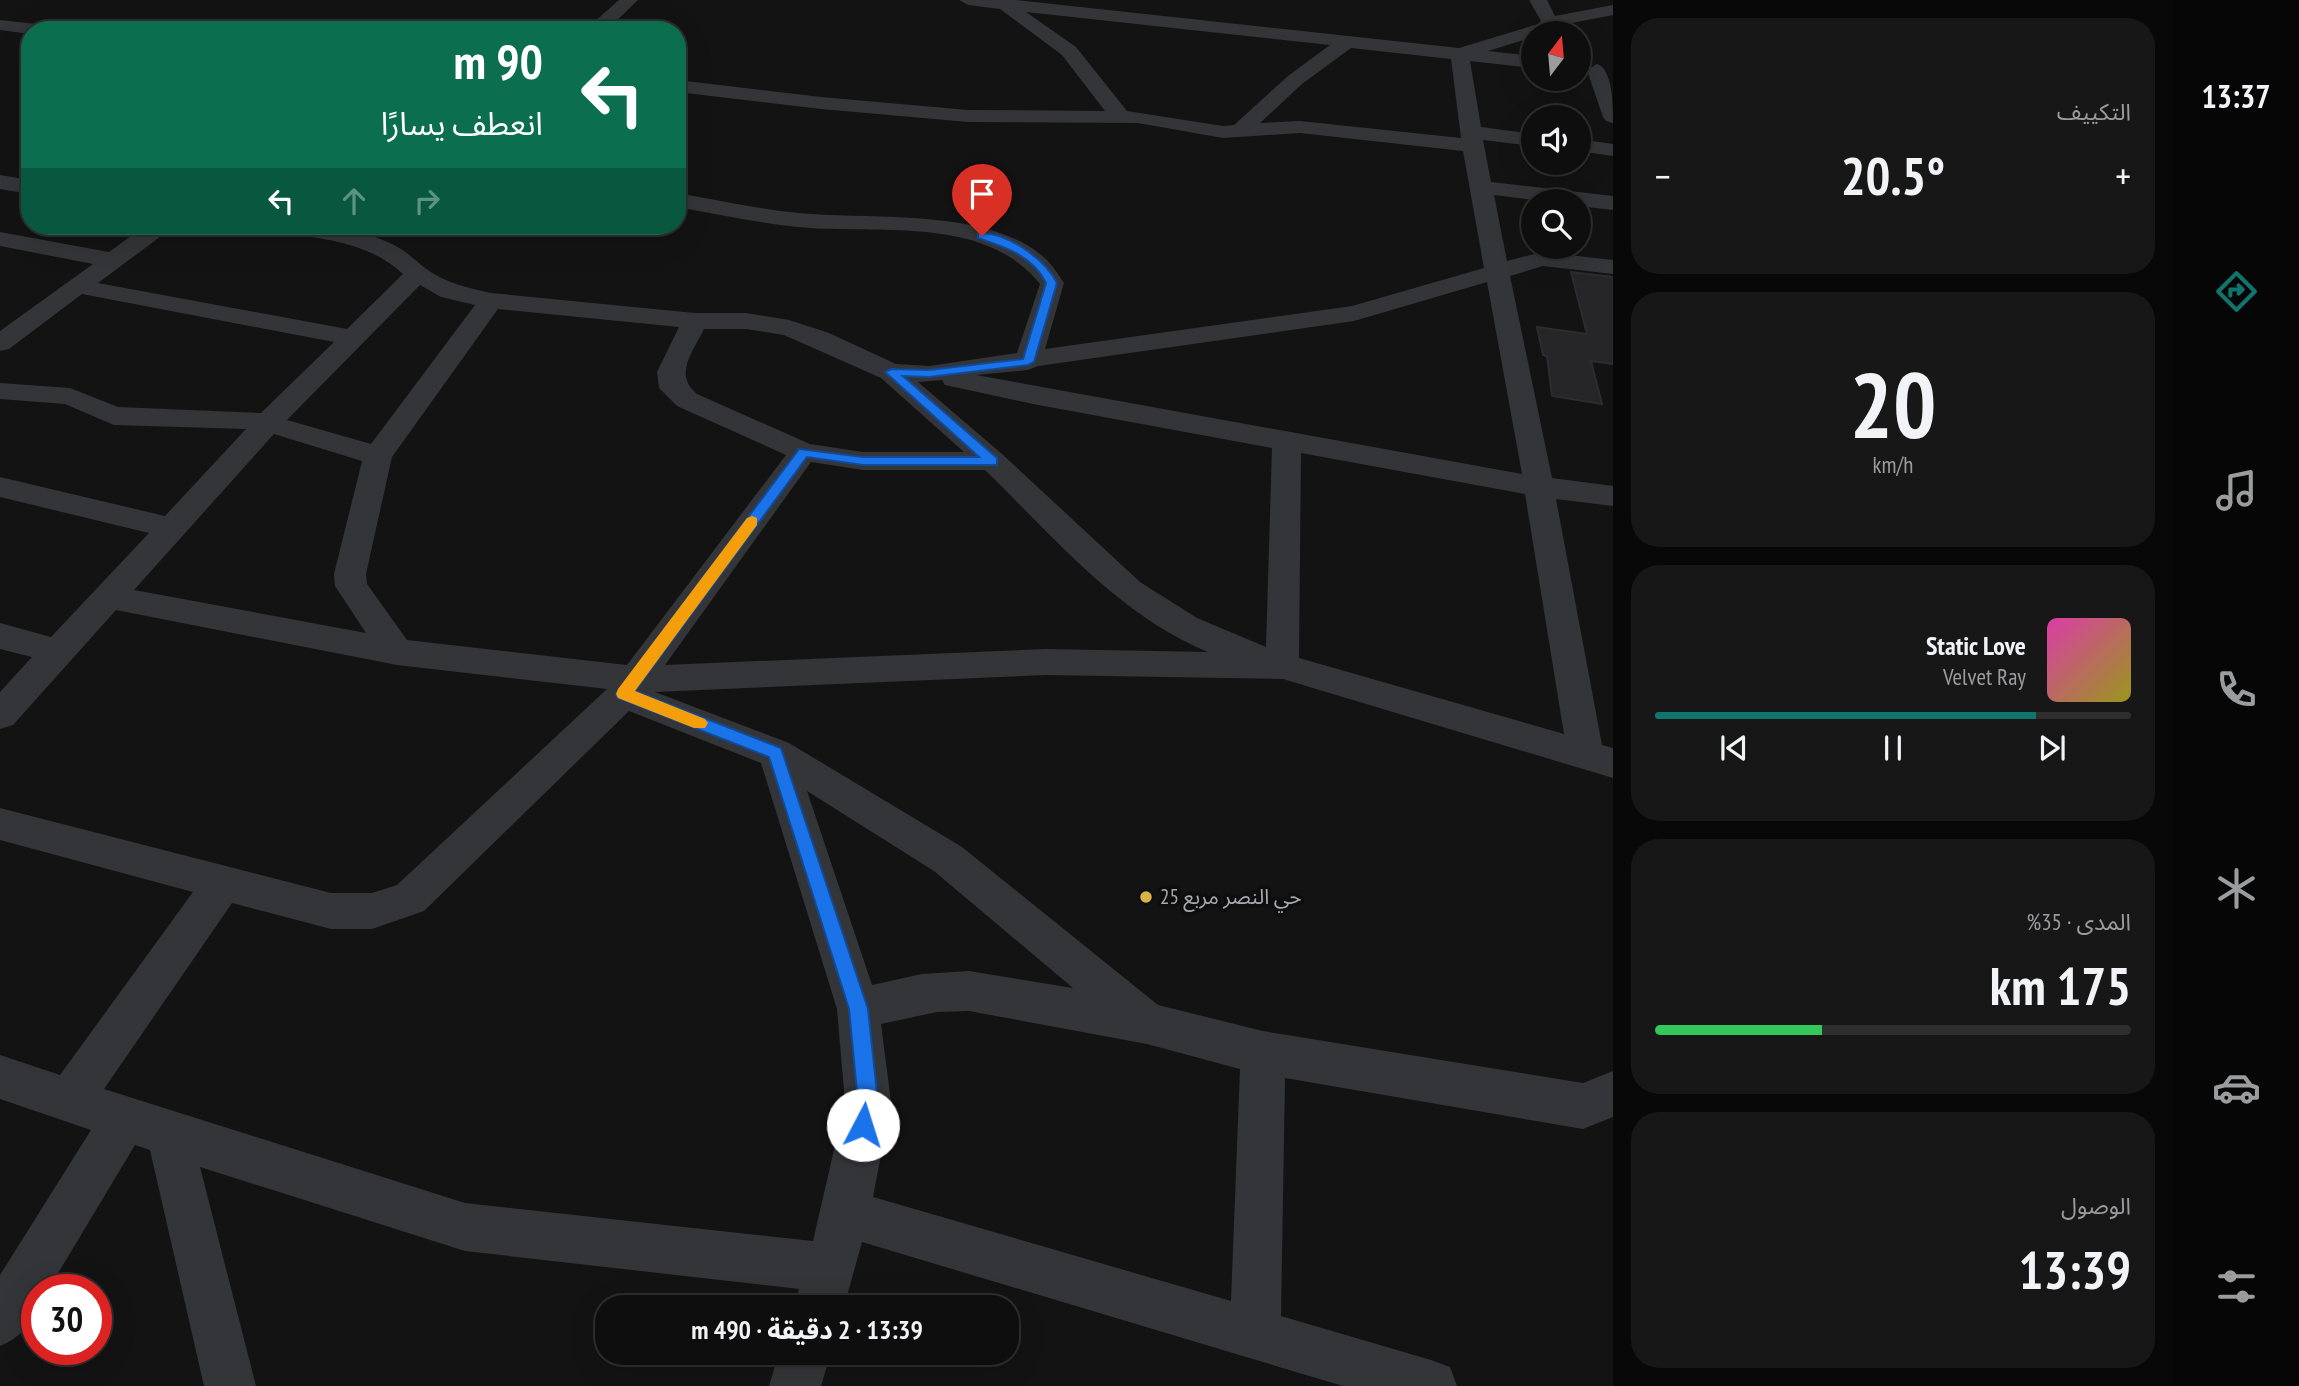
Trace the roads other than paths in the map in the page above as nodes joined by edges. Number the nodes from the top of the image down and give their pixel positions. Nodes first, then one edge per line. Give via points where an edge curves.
1 (629, 0) edge
2 (968, 0) edge
3 (1538, 0) edge
4 (1005, 5) junction
5 (1116, 8) edge
6 (1613, 10) edge
7 (606, 21) edge
8 (1549, 21) edge
9 (1555, 21) edge
10 (0, 25) edge
11 (21, 27) edge
12 (1521, 35) edge
13 (1345, 43) junction
14 (1460, 54) junction
15 (1521, 61) edge
16 (1596, 69) edge
17 (686, 87) edge
18 (1121, 117) junction
19 (1613, 117) edge
20 (1237, 132) junction
21 (1472, 139) junction
22 (1521, 140) edge
23 (1591, 147) edge
24 (1613, 150) edge
25 (0, 182) edge
26 (21, 186) edge
27 (1481, 187) junction
28 (686, 201) edge
29 (1613, 203) edge
30 (148, 235) edge
31 (340, 235) edge
32 (0, 239) edge
33 (113, 260) junction
34 (1613, 267) edge
35 (1497, 270) junction
36 (417, 274) junction
37 (77, 286) junction
38 (491, 301) junction
39 (695, 321) junction
40 (5, 334) edge
41 (355, 338) junction
42 (1028, 362) junction
43 (891, 372) junction
44 (929, 374) junction
45 (0, 391) edge
46 (268, 423) junction
47 (1287, 441) junction
48 (804, 452) junction
49 (378, 456) junction
50 (992, 461) junction
51 (0, 487) edge
52 (1539, 488) junction
53 (1613, 496) edge
54 (171, 528) junction
55 (108, 597) junction
56 (0, 636) edge
57 (59, 652) junction
58 (397, 652) junction
59 (1282, 666) junction
60 (630, 687) junction
61 (0, 715) edge
62 (776, 752) junction
63 (1600, 759) edge
64 (0, 824) edge
65 (224, 882) junction
66 (858, 1009) junction
67 (1147, 1023) junction
68 (1263, 1053) junction
69 (0, 1077) edge
70 (69, 1100) junction
71 (1603, 1103) edge
72 (147, 1127) junction
73 (846, 1213) junction
74 (826, 1288) edge
75 (0, 1321) edge
76 (1255, 1334) junction
77 (801, 1365) edge
78 (230, 1386) edge
79 (794, 1386) edge
80 (1431, 1386) edge

1 - 7 street
2 - 4 street
3 - 8 street
4 - 5 street
4 - 18 street via 1069,51
5 - 13 street
6 - 9 street
10 - 11 street
12 - 14 street
13 - 14 street
13 - 20 street
14 - 15 street
14 - 21 street
16 - 19 street
17 - 18 street via 968,116
18 - 20 street
20 - 21 street via 1300,127
21 - 22 street
21 - 27 street
23 - 24 street
25 - 26 street
27 - 29 street
27 - 35 street
28 - 42 street via 799,220 920,226 982,236 1013,247 1034,259 1052,283
30 - 33 street
31 - 36 street via 384,247
32 - 33 street
33 - 37 street
34 - 35 street via 1549,259
35 - 42 street via 1354,313
35 - 52 street
36 - 38 street via 450,292
36 - 41 street
37 - 40 street
37 - 41 street
38 - 39 street
38 - 49 street
39 - 43 street via 746,321 789,328
39 - 48 street via 670,372 673,388 687,400
41 - 46 street
42 - 44 street
43 - 44 street
43 - 50 street
44 - 47 street via 1054,402
45 - 46 street via 70,396 114,416
46 - 49 street
46 - 54 street
47 - 52 street
47 - 59 street
48 - 50 street via 863,461
48 - 60 street
49 - 58 street via 351,586
50 - 59 street via 1150,607 1177,624
51 - 54 street
52 - 53 street
52 - 63 street
54 - 55 street
55 - 57 street
55 - 58 street
56 - 57 street
57 - 61 street
58 - 60 street
59 - 60 street via 1046,662
59 - 63 street
60 - 62 street
60 - 65 street via 410,898 372,911 331,911
62 - 66 street
62 - 67 street via 948,859
64 - 65 street
65 - 70 street
66 - 67 street via 927,992 961,989
66 - 73 street via 868,1102
67 - 68 street
68 - 71 street
68 - 76 street
69 - 70 street
70 - 72 street
72 - 74 street via 465,1227
72 - 75 street
72 - 78 street
73 - 74 street
73 - 76 street
76 - 80 street
77 - 79 street

